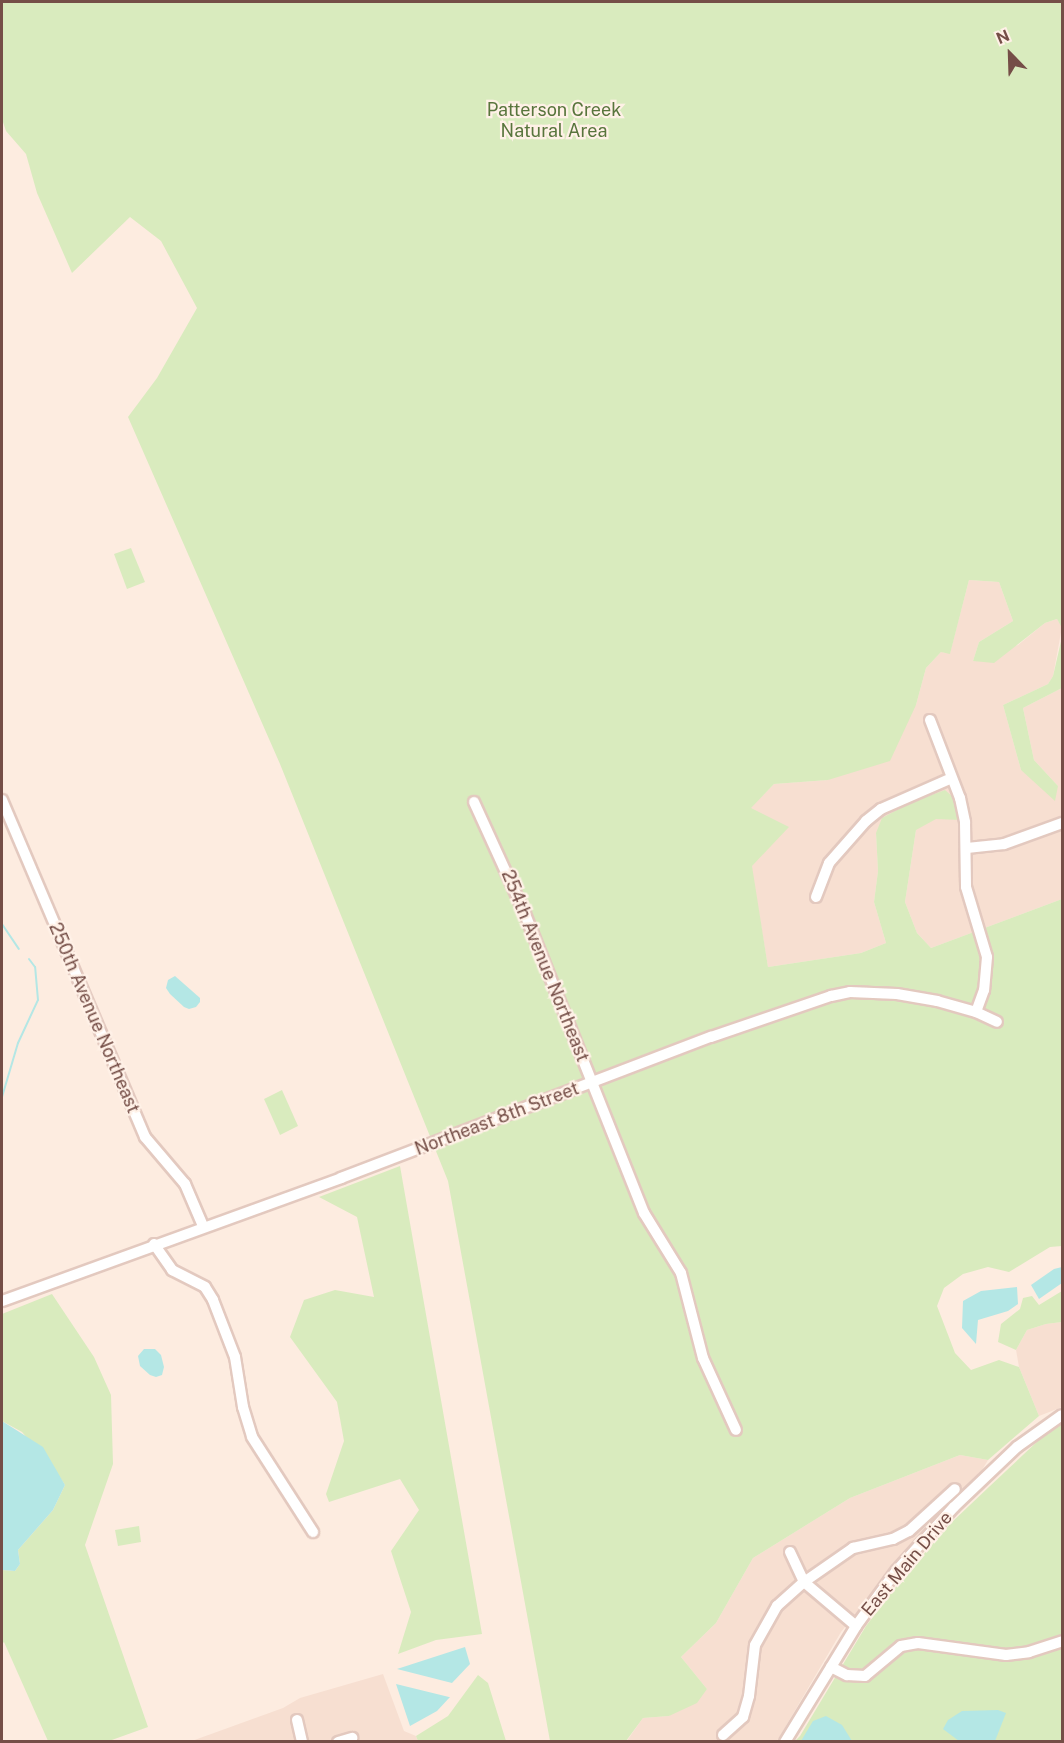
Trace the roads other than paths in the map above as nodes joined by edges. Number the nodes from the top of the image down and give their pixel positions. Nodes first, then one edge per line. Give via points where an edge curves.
1 (930, 720) dead end
2 (952, 778) junction
3 (2, 800) edge
4 (474, 802) dead end
5 (1062, 823) edge
6 (967, 848) junction
7 (816, 897) dead end
8 (976, 1012) junction
9 (997, 1022) dead end
10 (593, 1083) junction
11 (204, 1226) junction
12 (154, 1244) junction
13 (2, 1300) edge
14 (1062, 1415) edge
15 (736, 1430) dead end
16 (955, 1489) dead end
17 (313, 1532) dead end
18 (790, 1552) dead end
19 (804, 1582) junction
20 (856, 1626) junction
21 (1062, 1641) edge
22 (831, 1667) junction
23 (297, 1720) dead end
24 (723, 1735) dead end
25 (352, 1738) dead end
26 (302, 1742) edge
27 (338, 1742) edge
28 (785, 1742) edge

1 - 2 street
2 - 6 street via 965,822
2 - 7 street via 881,809 866,821 829,863
3 - 11 street, 250th Avenue Northeast via 145,1137 185,1184
4 - 10 street, 254th Avenue Northeast via 525,914
5 - 6 street via 1004,844
6 - 8 street via 969,900 987,957 984,990
8 - 9 street, Northeast 8th Street
8 - 10 street, Northeast 8th Street via 897,994 850,992 809,1002
10 - 11 street, Northeast 8th Street
10 - 15 street, 254th Avenue Northeast via 644,1213 681,1273 703,1358
11 - 12 street, Northeast 8th Street
12 - 13 street, Northeast 8th Street
12 - 17 street via 172,1270 205,1287 213,1300 235,1357 252,1437
14 - 20 street, East Main Drive via 1034,1434 954,1507 897,1570
16 - 19 street via 909,1531 854,1548
18 - 19 street
19 - 20 street
19 - 24 street via 777,1606 764,1625 754,1646 746,1708
20 - 22 street, East Main Drive
21 - 22 street via 1006,1655 918,1643 901,1646 865,1676 847,1675
22 - 28 street, East Main Drive
23 - 26 street
25 - 27 street

